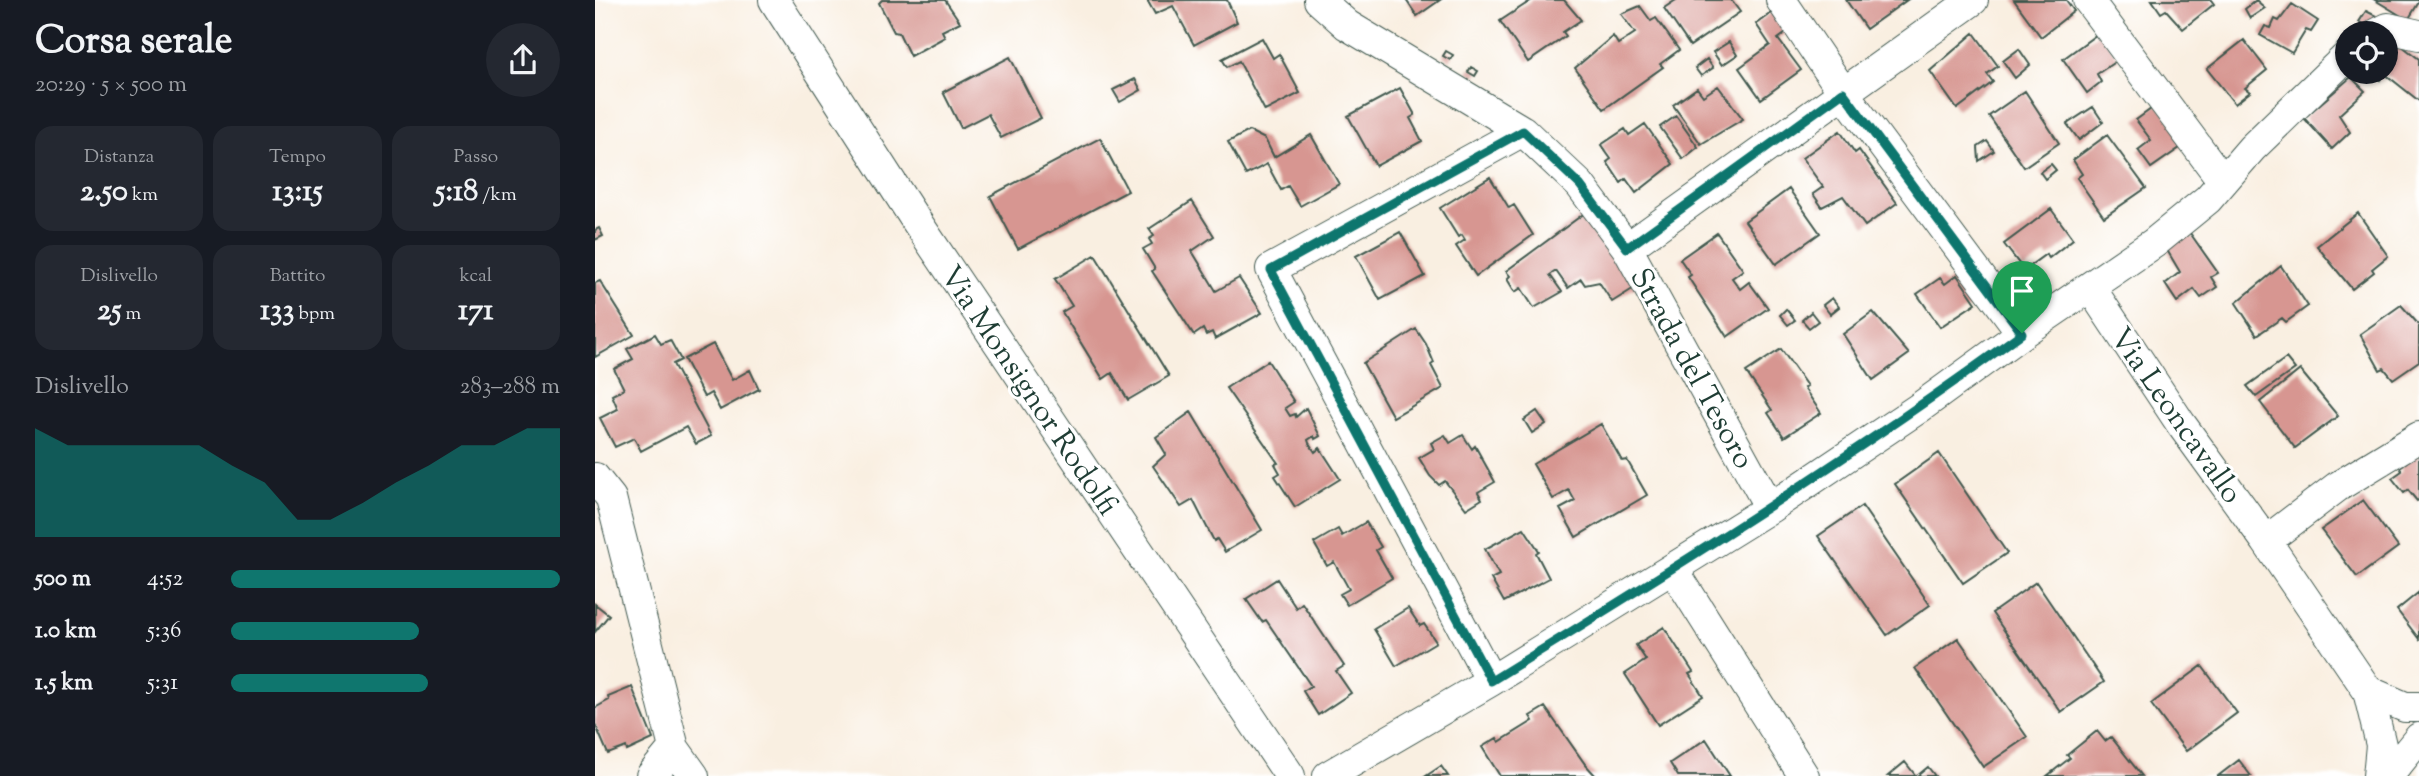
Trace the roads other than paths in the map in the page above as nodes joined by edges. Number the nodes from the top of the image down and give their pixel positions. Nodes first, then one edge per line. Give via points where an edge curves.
1 (1319, 0) edge
2 (1781, 0) edge
3 (1973, 0) edge
4 (2088, 0) edge
5 (774, 5) edge
6 (2398, 30) edge
7 (2419, 36) edge
8 (2335, 69) edge
9 (1843, 92) junction
10 (1523, 131) junction
11 (2223, 181) junction
12 (1627, 248) junction
13 (2090, 287) junction
14 (2022, 333) junction
15 (2419, 437) edge
16 (595, 478) edge
17 (1770, 508) junction
18 (2266, 541) junction
19 (1673, 569) junction
20 (1491, 681) junction
21 (2368, 691) junction
22 (2419, 707) edge
23 (2419, 738) edge
24 (674, 748) junction
25 (651, 776) edge
26 (694, 776) edge
27 (1290, 776) edge
28 (1328, 776) edge
29 (1804, 776) edge
30 (2378, 776) edge
31 (2388, 776) edge

1 - 10 street, Strada del Tesoro via 1347,25
2 - 9 street
3 - 9 street
4 - 11 street
5 - 27 street, Via Monsignor Rodolfi
6 - 7 street
8 - 11 street
9 - 12 street
9 - 14 street
10 - 12 street, Strada del Tesoro via 1580,185
10 - 20 street via 1271,270
11 - 13 street via 2165,234
12 - 17 street, Strada del Tesoro
13 - 14 street
13 - 18 street, Via Leoncavallo
14 - 17 street
15 - 18 street via 2337,487
16 - 24 street via 611,498
17 - 19 street
18 - 21 street, Via Leoncavallo
19 - 20 street
19 - 29 street
20 - 28 street
21 - 22 street
21 - 30 street, Via Leoncavallo via 2381,745
23 - 31 street
24 - 25 street
24 - 26 street

